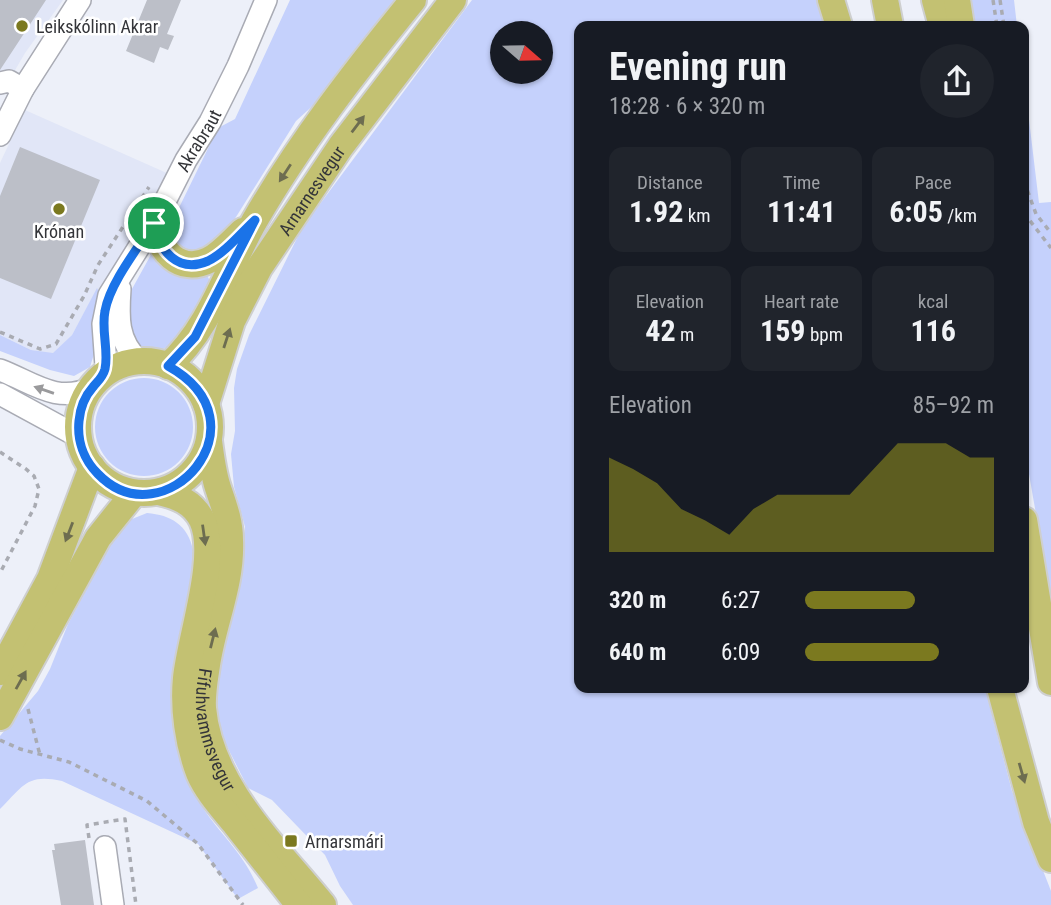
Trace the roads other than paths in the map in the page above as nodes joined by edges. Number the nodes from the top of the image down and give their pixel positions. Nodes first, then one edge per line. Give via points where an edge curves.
1 (80, 0) edge
2 (266, 0) edge
3 (413, 0) edge
4 (453, 0) edge
5 (831, 0) edge
6 (885, 0) edge
7 (935, 0) edge
8 (957, 0) edge
9 (837, 21) edge
10 (889, 21) edge
11 (941, 21) edge
12 (960, 21) edge
13 (0, 83) edge
14 (23, 89) junction
15 (0, 135) edge
16 (255, 220) junction
17 (154, 223) junction
18 (121, 276) junction
19 (139, 361) junction
20 (168, 366) junction
21 (0, 370) edge
22 (97, 382) junction
23 (0, 394) edge
24 (206, 404) junction
25 (79, 437) junction
26 (209, 441) junction
27 (92, 467) junction
28 (146, 492) junction
29 (1029, 550) edge
30 (0, 672) edge
31 (1051, 682) edge
32 (1001, 693) edge
33 (0, 717) edge
34 (105, 847) dead end
35 (1051, 859) edge
36 (113, 905) edge
37 (299, 905) edge
38 (323, 905) edge

1 - 14 street
2 - 17 street, Akrabraut via 227,89
3 -> 16 main road, Arnarnesvegur via 326,111
24 -> 4 main road, Arnarnesvegur via 232,321 259,268 341,146
5 - 9 main road
6 - 10 main road
7 - 11 main road
8 - 12 main road
13 - 14 street via 9,81
14 - 15 street
16 - 17 main road via 209,260 191,265 164,251
16 - 20 main road, Arnarnesvegur via 195,337
17 - 18 street, Akrabraut
18 - 19 street, Akrabraut via 119,329
18 - 22 street, Akrabraut via 105,308 106,366
19 - 20 main road, Arnarnesvegur
19 - 22 main road via 120,366
20 - 24 main road, Arnarnesvegur via 198,387
22 -> 21 street via 79,394 50,393
22 - 25 main road via 83,403
23 - 25 street
24 - 26 main road, Arnarnesvegur via 211,422
25 - 27 main road
26 - 28 main road via 192,474 176,485
38 -> 26 main road, Fífuhvammsvegur via 236,797 208,734 203,706 207,662 230,569 228,514
27 - 28 main road via 110,484
27 -> 30 main road via 50,579
33 -> 28 main road via 99,538
28 -> 37 main road, Fífuhvammsvegur via 179,497 202,521 205,576 186,680 187,723 200,773 214,798
29 - 31 main road
32 -> 35 main road via 1036,822
34 - 36 street

